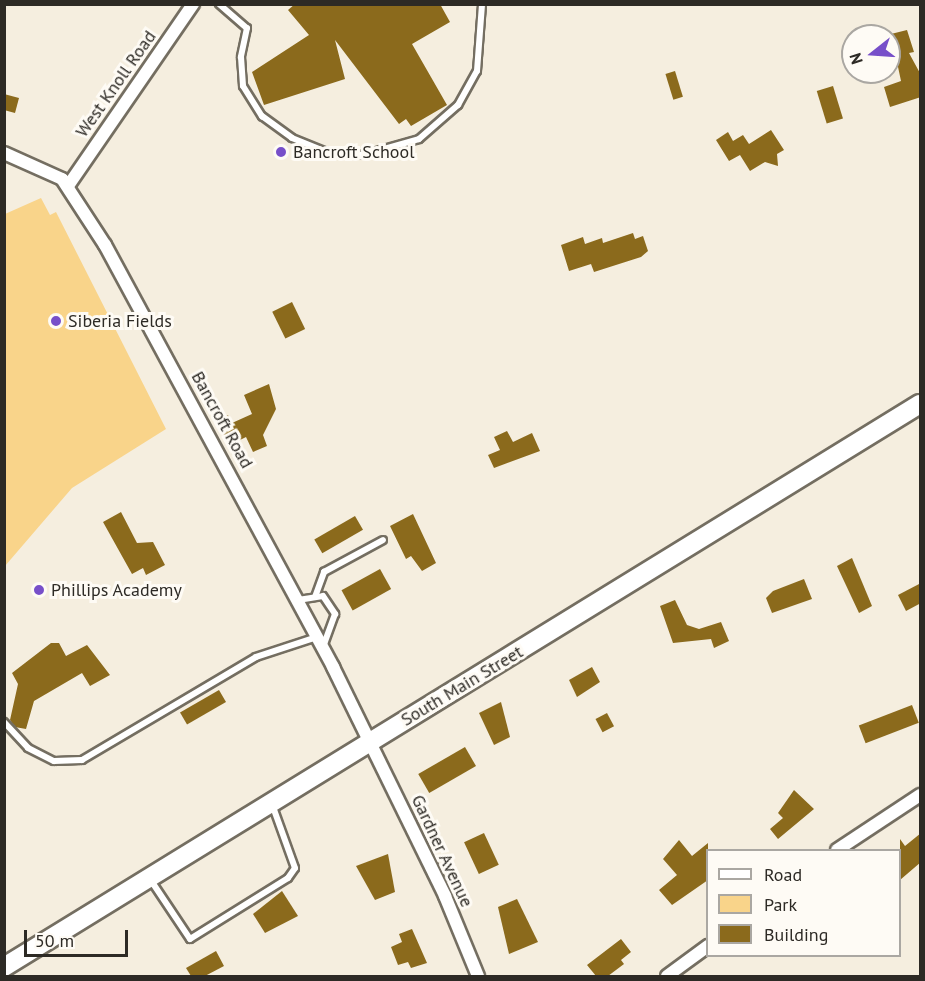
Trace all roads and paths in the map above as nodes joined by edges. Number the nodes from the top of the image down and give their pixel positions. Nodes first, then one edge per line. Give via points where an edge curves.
1 (193, 4) edge
2 (219, 4) edge
3 (482, 4) edge
4 (4, 153) edge
5 (68, 186) junction
6 (921, 404) edge
7 (383, 540) dead end
8 (315, 597) junction
9 (298, 600) junction
10 (320, 642) junction
11 (4, 722) edge
12 (370, 741) junction
13 (921, 795) edge
14 (272, 804) junction
15 (839, 849) edge
16 (149, 879) junction
17 (706, 947) edge
18 (4, 967) edge
19 (478, 976) edge
20 (667, 976) edge

1 - 5 street, West Knoll Road
2 - 3 lane via 248,28 241,57 243,86 262,116 292,138 329,153 363,154 419,139 458,105 477,71
4 - 5 street, Bancroft Road via 43,166
5 - 9 street, Bancroft Road
6 - 12 main road, South Main Street
7 - 8 lane via 324,572
8 - 9 lane
8 - 10 lane via 323,596 335,614
9 - 10 street, Bancroft Road
10 - 11 lane via 255,657 82,760 54,761 28,748
10 - 12 street, Bancroft Road
12 - 14 main road, South Main Street
12 - 19 street, Gardner Avenue
13 - 15 street
14 - 16 main road, South Main Street
14 - 16 lane via 295,868 288,878 190,939
16 - 18 main road, South Main Street
17 - 20 street

